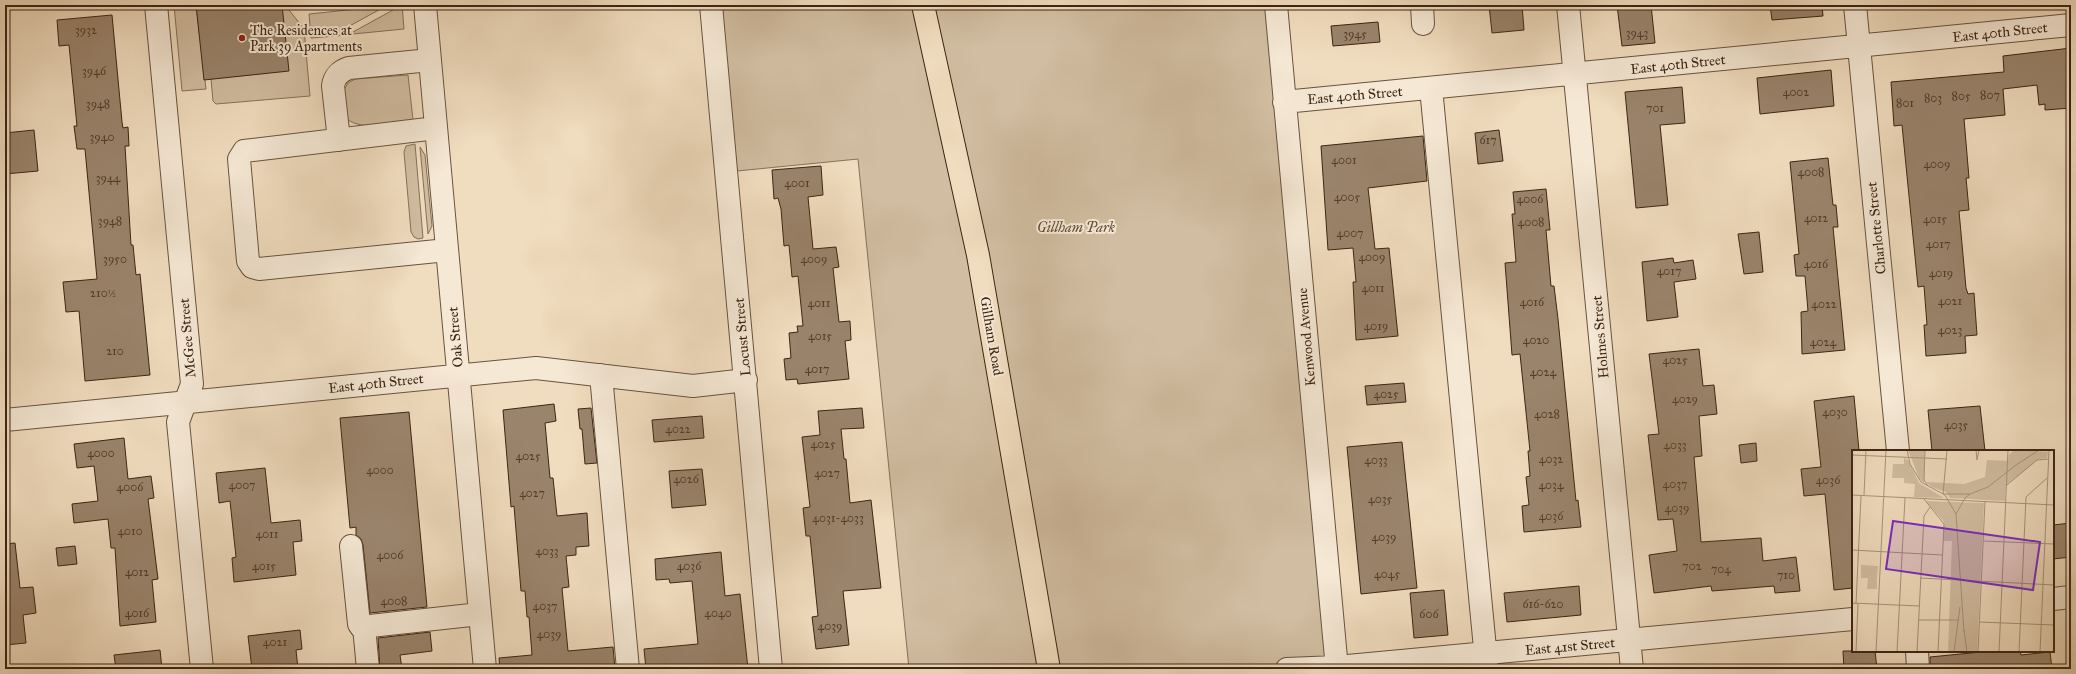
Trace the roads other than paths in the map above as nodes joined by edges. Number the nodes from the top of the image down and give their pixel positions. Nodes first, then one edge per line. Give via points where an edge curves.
1 (156, 5) edge
2 (425, 5) edge
3 (711, 5) edge
4 (923, 5) edge
5 (1276, 5) edge
6 (1568, 5) edge
7 (1855, 5) edge
8 (2071, 25) edge
9 (1859, 46) junction
10 (430, 60) junction
11 (1575, 74) junction
12 (1432, 88) junction
13 (1284, 102) junction
14 (436, 128) junction
15 (339, 140) junction
16 (447, 250) junction
17 (459, 375) junction
18 (601, 375) junction
19 (746, 380) junction
20 (186, 402) junction
21 (5, 420) edge
22 (1898, 450) edge
23 (351, 546) dead end
24 (2071, 597) edge
25 (2054, 599) edge
26 (480, 614) junction
27 (1852, 619) edge
28 (364, 627) junction
29 (1629, 641) junction
30 (1917, 652) edge
31 (1486, 661) edge
32 (1337, 668) edge
33 (202, 669) edge
34 (368, 669) edge
35 (485, 669) edge
36 (628, 669) edge
37 (771, 669) edge
38 (1049, 669) edge
39 (1287, 669) edge
40 (1632, 669) edge
41 (1918, 669) edge

1 - 20 street, McGee Street via 192,384
2 - 10 street, Oak Street
3 - 19 street, Locust Street
4 - 38 main road, Gillham Road via 978,255
5 - 13 street, Kenwood Avenue
6 - 11 street, Holmes Street
7 - 9 street, Charlotte Street
8 - 9 street, East 40th Street
9 - 11 street, East 40th Street
9 - 22 street, Charlotte Street
10 - 14 street, Oak Street
10 - 15 street via 349,68 340,72 333,86
11 - 12 street, East 40th Street
11 - 29 street, Holmes Street
12 - 13 street, East 40th Street
12 - 31 street
13 - 32 street, Kenwood Avenue
14 - 15 street
14 - 16 street, Oak Street
15 - 16 street via 244,150 241,153 239,159 249,264 259,269
16 - 17 street, Oak Street
17 - 18 street, East 40th Street via 536,368
17 - 20 street, East 40th Street
17 - 26 street, Oak Street
18 - 19 street, East 40th Street via 693,386
18 - 36 street
19 - 37 street, Locust Street
20 - 21 street, East 40th Street
20 - 33 street, McGee Street via 178,422
23 - 28 street via 359,624
24 - 25 street
26 - 28 street
26 - 35 street, Oak Street
27 - 29 street, East 41st Street
28 - 34 street
29 - 31 street, East 41st Street
29 - 40 street, Holmes Street
30 - 41 street
31 - 32 street, East 41st Street
32 - 39 street, East 41st Street

